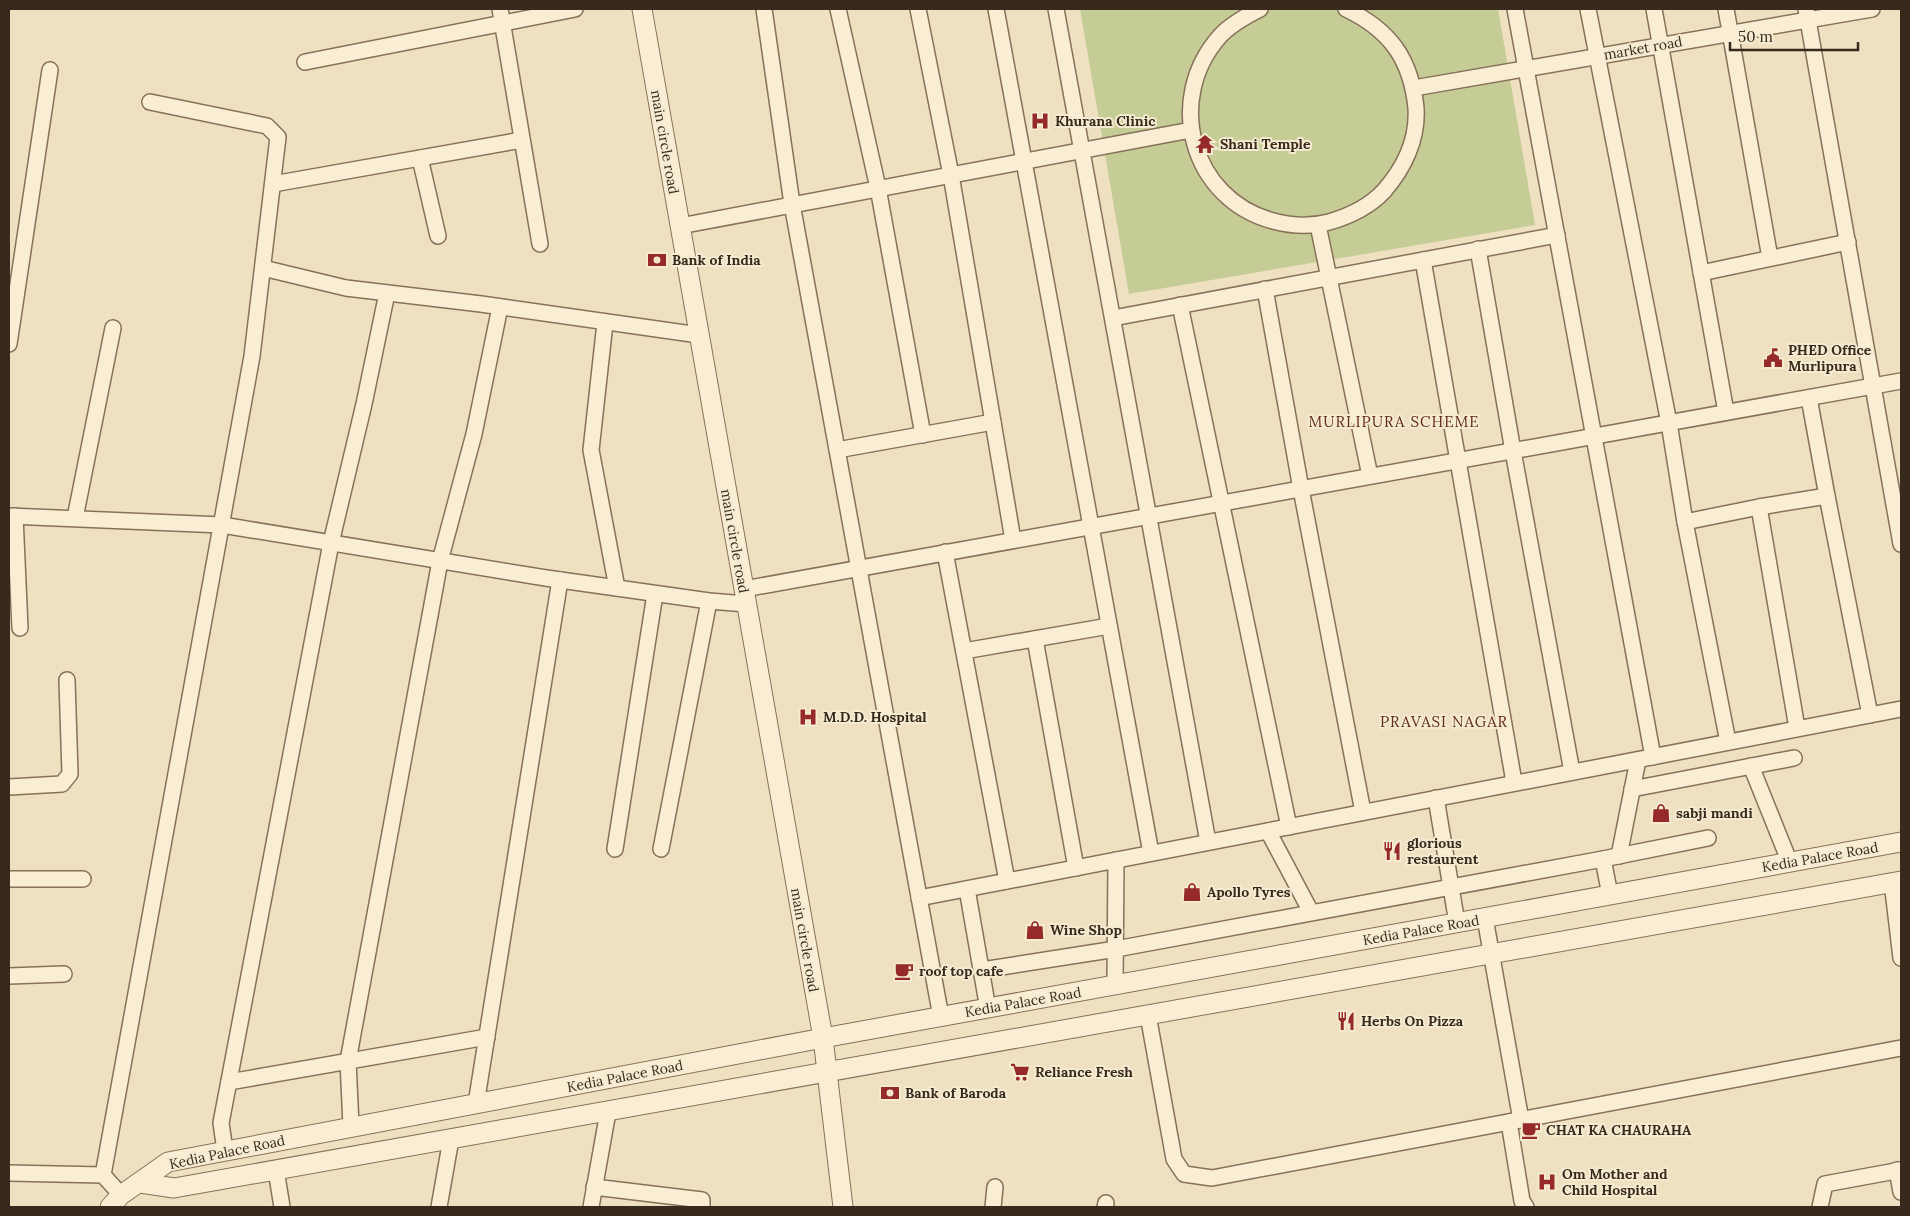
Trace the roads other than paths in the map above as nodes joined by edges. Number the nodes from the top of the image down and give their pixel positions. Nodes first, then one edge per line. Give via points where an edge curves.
1 (575, 9) edge
2 (642, 9) edge
3 (764, 9) edge
4 (838, 9) edge
5 (918, 9) edge
6 (996, 9) edge
7 (1056, 9) edge
8 (1260, 9) edge
9 (1346, 9) edge
10 (1515, 9) edge
11 (1588, 9) edge
12 (1654, 9) edge
13 (1726, 9) edge
14 (1872, 9) edge
15 (1807, 14) edge
16 (501, 16) edge
17 (1730, 33) junction
18 (1660, 45) junction
19 (1596, 57) junction
20 (305, 62) dead end
21 (1526, 68) junction
22 (50, 70) dead end
23 (1414, 88) junction
24 (150, 102) dead end
25 (1191, 130) junction
26 (522, 140) junction
27 (1082, 150) junction
28 (420, 158) junction
29 (1023, 161) junction
30 (951, 175) junction
31 (273, 184) junction
32 (878, 188) junction
33 (792, 204) junction
34 (1318, 225) junction
35 (680, 226) junction
36 (1557, 235) junction
37 (438, 236) dead end
38 (1848, 242) junction
39 (540, 244) dead end
40 (1478, 250) junction
41 (15, 258) edge
42 (1770, 258) junction
43 (1423, 260) junction
44 (263, 268) junction
45 (1701, 273) junction
46 (1329, 277) junction
47 (1265, 290) junction
48 (387, 293) junction
49 (1180, 305) junction
50 (500, 307) junction
51 (1113, 318) junction
52 (605, 323) junction
53 (113, 328) dead end
54 (699, 335) junction
55 (9, 344) edge
56 (1901, 381) edge
57 (1873, 386) junction
58 (1809, 398) junction
59 (1726, 412) junction
60 (993, 422) junction
61 (1669, 423) junction
62 (923, 435) junction
63 (1594, 436) junction
64 (837, 450) junction
65 (1513, 451) junction
66 (1457, 460) junction
67 (1370, 476) junction
68 (1300, 489) junction
69 (1826, 496) junction
70 (1221, 503) junction
71 (1759, 507) junction
72 (12, 516) edge
73 (1149, 516) junction
74 (75, 518) junction
75 (1685, 522) junction
76 (222, 524) junction
77 (1090, 526) junction
78 (1013, 540) junction
79 (331, 542) junction
80 (1901, 544) edge
81 (945, 552) junction
82 (440, 561) junction
83 (859, 568) junction
84 (560, 580) junction
85 (618, 588) junction
86 (655, 594) junction
87 (745, 596) junction
88 (709, 601) junction
89 (1109, 626) junction
90 (20, 628) dead end
91 (1035, 639) junction
92 (964, 652) junction
93 (67, 680) dead end
94 (1901, 709) edge
95 (1870, 715) junction
96 (1797, 728) junction
97 (1728, 742) junction
98 (1653, 757) junction
99 (1794, 758) dead end
100 (1638, 760) junction
101 (1751, 766) junction
102 (1572, 772) junction
103 (1514, 782) junction
104 (9, 787) edge
105 (1632, 789) junction
106 (1436, 798) junction
107 (1362, 812) junction
108 (1289, 827) junction
109 (1268, 831) junction
110 (1708, 838) dead end
111 (1208, 842) junction
112 (1901, 842) edge
113 (615, 849) dead end
114 (661, 849) dead end
115 (1151, 853) junction
116 (1619, 856) junction
117 (1116, 860) junction
118 (1603, 860) junction
119 (1790, 863) junction
120 (1076, 868) junction
121 (9, 879) edge
122 (83, 879) dead end
123 (1007, 881) junction
124 (1897, 881) edge
125 (1451, 887) junction
126 (967, 889) junction
127 (1610, 895) junction
128 (919, 898) junction
129 (1310, 912) junction
130 (1485, 918) junction
131 (1457, 923) junction
132 (1116, 949) junction
133 (1491, 954) junction
134 (1901, 958) edge
135 (982, 970) junction
136 (64, 974) dead end
137 (9, 976) edge
138 (1115, 985) junction
139 (988, 1008) junction
140 (1148, 1016) junction
141 (941, 1017) junction
142 (487, 1037) junction
143 (823, 1038) junction
144 (1901, 1048) edge
145 (348, 1061) junction
146 (827, 1073) junction
147 (229, 1082) junction
148 (476, 1104) junction
149 (608, 1112) junction
150 (1515, 1121) junction
151 (351, 1126) junction
152 (451, 1139) junction
153 (225, 1151) junction
154 (276, 1170) junction
155 (1899, 1170) edge
156 (9, 1173) edge
157 (104, 1175) junction
158 (140, 1183) junction
159 (594, 1187) junction
160 (995, 1187) dead end
161 (1901, 1192) edge
162 (116, 1201) edge
163 (282, 1207) edge
164 (439, 1207) edge
165 (591, 1207) edge
166 (702, 1207) edge
167 (842, 1207) edge
168 (993, 1207) edge
169 (1526, 1207) edge
170 (1820, 1207) edge

1 - 16 street
2 - 35 street, main circle road
3 - 33 street
4 - 32 street
5 - 30 street
6 - 29 street
7 - 27 street
8 - 25 street via 1240,19 1220,36 1205,56 1194,79 1190,104
9 - 23 street via 1365,18 1386,35 1402,57
10 - 21 street
11 - 19 street
12 - 18 street
13 - 17 street
14 - 15 street, market road
15 - 17 street, market road
15 - 38 street
16 - 20 street
16 - 26 street
17 - 18 street, market road
17 - 42 street
18 - 19 street, market road
18 - 45 street
19 - 21 street, market road
19 - 61 street
21 - 23 street, market road
21 - 36 street
22 - 41 street
23 - 34 street via 1416,119 1410,150 1396,177 1375,200 1348,216
24 - 31 street via 267,126 278,137
25 - 27 street
25 - 34 street via 1199,158 1214,183 1235,204 1260,218 1289,225
26 - 28 street
26 - 39 street
27 - 29 street
27 - 51 street
28 - 31 street
28 - 37 street
29 - 30 street
29 - 77 street
30 - 32 street
30 - 60 street
31 - 44 street
32 - 33 street
32 - 62 street
33 - 35 street
33 - 64 street
34 - 46 street
35 - 54 street, main circle road
36 - 40 street
36 - 63 street
38 - 42 street
38 - 57 street
40 - 43 street
40 - 65 street
41 - 55 street
42 - 45 street
43 - 46 street
43 - 66 street
44 - 48 street via 346,288
44 - 76 street via 252,356
45 - 59 street
46 - 47 street
46 - 67 street
47 - 49 street
47 - 68 street
48 - 50 street
48 - 79 street
49 - 51 street
49 - 70 street
50 - 52 street
50 - 82 street via 474,434
51 - 73 street
52 - 54 street
52 - 85 street via 591,450
53 - 74 street
54 - 87 street, main circle road
56 - 57 street
57 - 58 street
57 - 80 street
58 - 59 street
58 - 69 street
59 - 61 street
60 - 62 street
60 - 78 street
61 - 63 street
61 - 75 street
62 - 64 street
63 - 65 street
63 - 98 street
64 - 83 street
65 - 66 street
65 - 102 street
66 - 67 street
66 - 103 street
67 - 68 street
68 - 70 street
68 - 107 street
69 - 71 street
69 - 95 street
70 - 73 street
70 - 108 street
71 - 75 street
71 - 96 street
72 - 74 street
72 - 90 street
73 - 77 street
73 - 111 street
74 - 76 street
75 - 97 street
76 - 79 street
76 - 157 street
77 - 78 street
77 - 89 street
78 - 81 street
79 - 82 street
79 - 147 street
81 - 83 street
81 - 92 street
82 - 84 street
82 - 145 street
83 - 87 street
83 - 128 street
84 - 85 street
84 - 142 street
85 - 86 street
86 - 88 street
86 - 113 street
87 - 88 street
87 - 143 street, main circle road
88 - 114 street
89 - 91 street
89 - 115 street
91 - 92 street
91 - 120 street
92 - 123 street
93 - 104 street via 70,774 62,784
94 - 95 street
95 - 96 street
96 - 97 street
97 - 98 street
98 - 100 street
99 - 101 street
100 - 102 street
100 - 105 street
101 - 105 street
101 - 119 street
102 - 103 street
103 - 106 street
105 - 116 street
106 - 107 street
106 - 125 street
107 - 108 street
108 - 109 street
109 - 111 street
109 - 129 street
110 - 116 street
111 - 115 street
112 - 119 street, Kedia Palace Road
115 - 117 street
116 - 118 street
117 - 120 street
117 - 132 street
118 - 125 street
118 - 127 street
119 - 127 street, Kedia Palace Road
120 - 123 street
121 - 122 street
123 - 126 street
124 - 133 street, Kedia Palace Road
124 - 134 street
125 - 129 street
125 - 131 street
126 - 128 street
126 - 135 street
127 - 130 street, Kedia Palace Road
128 - 141 street
129 - 132 street
130 - 131 street, Kedia Palace Road
130 - 133 street
131 - 138 street, Kedia Palace Road
132 - 135 street
132 - 138 street
133 - 140 street, Kedia Palace Road
133 - 150 street
135 - 139 street
136 - 137 street
138 - 139 street, Kedia Palace Road
139 - 141 street, Kedia Palace Road
140 - 146 street, Kedia Palace Road
140 - 150 street via 1174,1159 1184,1174 1212,1178
141 - 143 street, Kedia Palace Road
142 - 145 street
142 - 148 street
143 - 146 street, main circle road
143 - 148 street, Kedia Palace Road
144 - 150 street
145 - 147 street
145 - 151 street
146 - 149 street, Kedia Palace Road
146 - 167 street, main circle road
147 - 153 street via 221,1123
148 - 151 street, Kedia Palace Road
149 - 152 street, Kedia Palace Road
149 - 159 street
150 - 169 street via 1522,1201
151 - 153 street, Kedia Palace Road
152 - 154 street, Kedia Palace Road
152 - 164 street
153 - 158 street, Kedia Palace Road via 168,1162
154 - 158 street, Kedia Palace Road via 174,1188
154 - 163 street
155 - 161 street
155 - 170 street via 1825,1184
156 - 157 street
157 - 162 street
158 - 162 street
159 - 165 street
159 - 166 street via 702,1200
160 - 168 street

